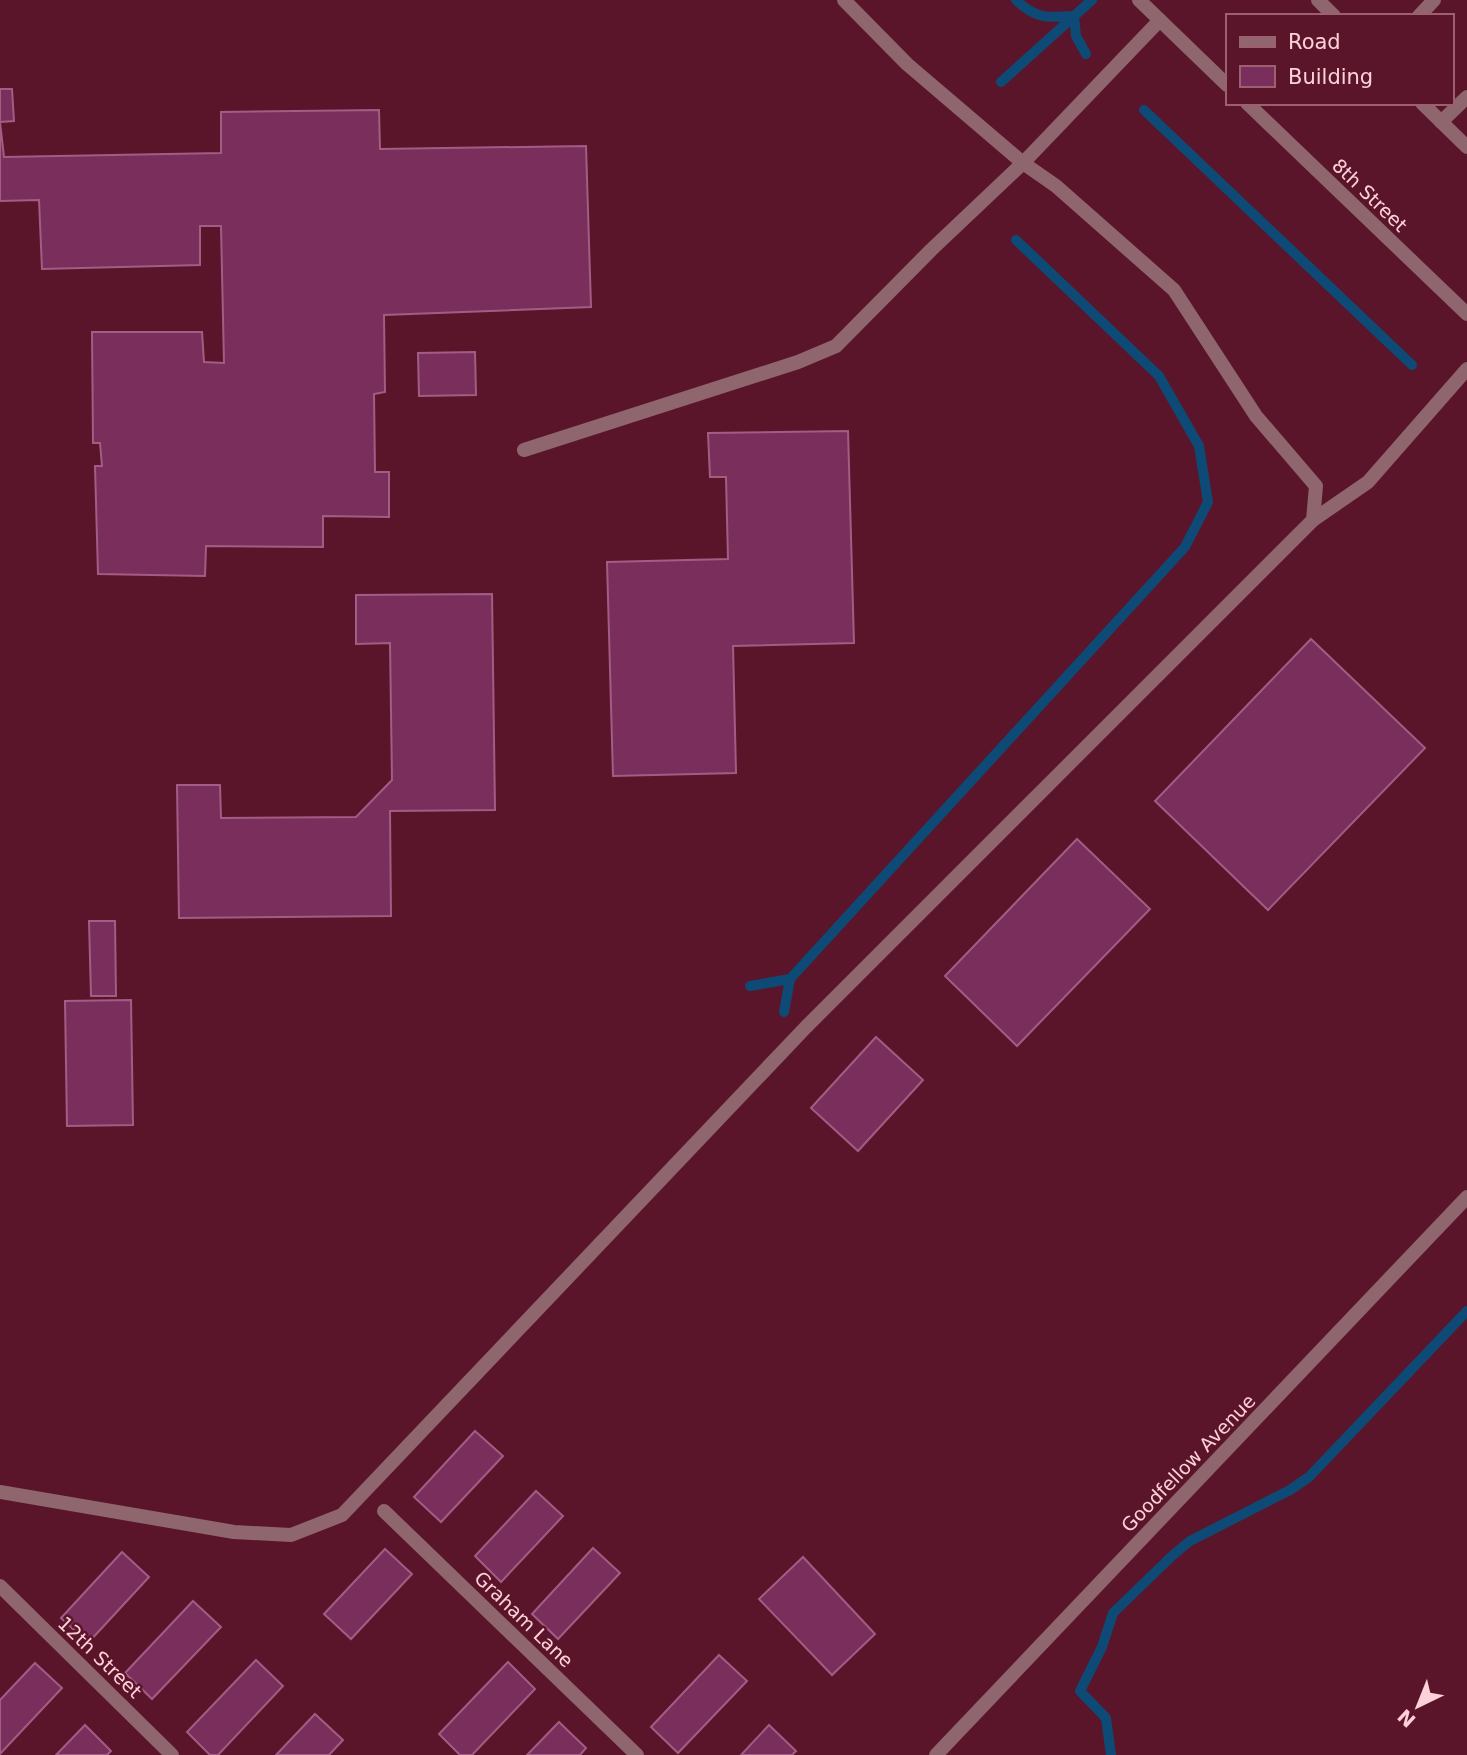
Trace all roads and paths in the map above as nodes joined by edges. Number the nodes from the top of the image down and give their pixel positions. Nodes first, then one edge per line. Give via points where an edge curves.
1 (844, 0) edge
2 (1139, 0) edge
3 (1318, 0) edge
4 (1434, 0) edge
5 (1332, 14) edge
6 (1421, 14) edge
7 (1160, 20) junction
8 (1226, 84) edge
9 (1467, 97) edge
10 (1249, 105) edge
11 (1424, 105) edge
12 (1441, 122) junction
13 (1467, 147) edge
14 (1023, 163) junction
15 (1467, 314) edge
16 (1467, 369) edge
17 (524, 450) dead end
18 (1313, 520) junction
19 (1467, 1197) edge
20 (0, 1492) edge
21 (384, 1511) dead end
22 (0, 1586) edge
23 (172, 1755) edge
24 (637, 1755) edge
25 (936, 1755) edge

1 - 14 street via 907,64
2 - 7 street
3 - 5 street
4 - 6 street
7 - 8 street
7 - 14 street
9 - 12 street
10 - 15 street, 8th Street
11 - 12 street
12 - 13 street
14 - 17 street via 836,346
14 - 18 street via 1056,186 1174,290 1256,416 1316,486
16 - 18 street via 1368,482
18 - 20 street via 806,1027 342,1515 291,1535 234,1532
19 - 25 street, Goodfellow Avenue
21 - 24 street, Graham Lane
22 - 23 street, 12th Street

